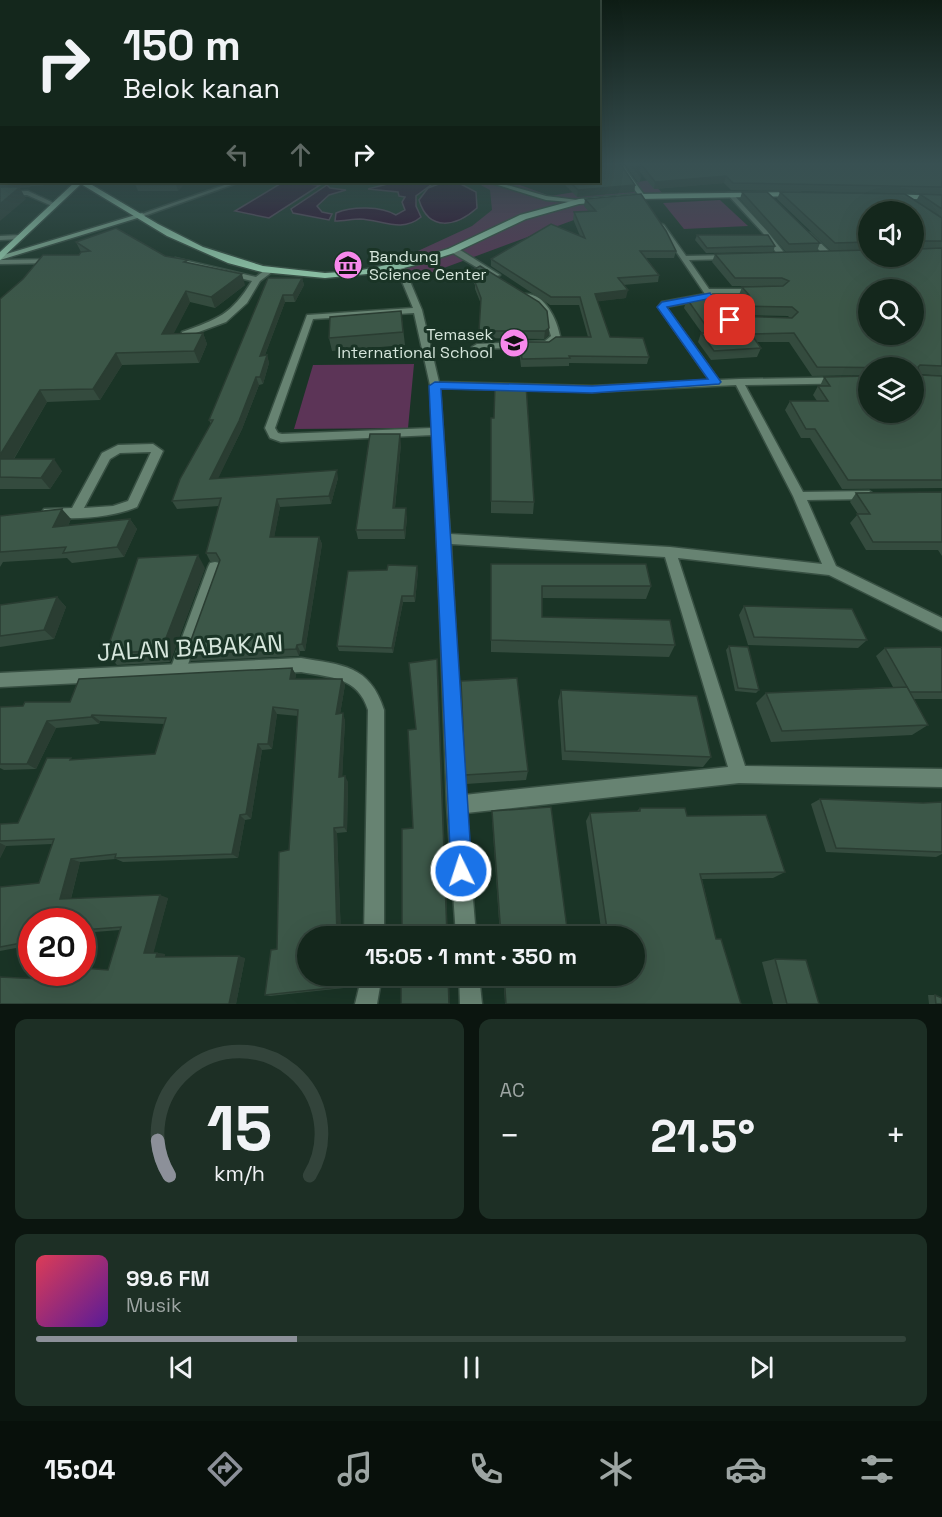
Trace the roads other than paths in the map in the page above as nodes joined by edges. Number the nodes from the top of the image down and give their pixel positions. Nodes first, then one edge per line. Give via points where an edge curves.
1 (49, 210) edge
2 (132, 210) edge
3 (157, 210) edge
4 (544, 210) edge
5 (745, 210) edge
6 (142, 215) junction
7 (658, 220) edge
8 (798, 225) edge
9 (20, 237) junction
10 (0, 238) edge
11 (454, 250) junction
12 (838, 254) edge
13 (771, 255) edge
14 (782, 255) junction
15 (793, 255) edge
16 (816, 255) edge
17 (828, 255) junction
18 (738, 256) edge
19 (684, 258) junction
20 (0, 259) edge
21 (178, 260) edge
22 (60, 261) edge
23 (400, 267) junction
24 (268, 272) junction
25 (257, 280) junction
26 (508, 283) edge
27 (517, 289) edge
28 (769, 290) edge
29 (708, 294) junction
30 (716, 305) edge
31 (418, 310) junction
32 (185, 334) edge
33 (477, 347) dead end
34 (858, 380) edge
35 (715, 382) junction
36 (739, 382) junction
37 (435, 386) junction
38 (438, 431) junction
39 (882, 495) edge
40 (799, 496) junction
41 (76, 512) junction
42 (31, 514) edge
43 (444, 539) junction
44 (670, 552) junction
45 (214, 567) dead end
46 (831, 570) junction
47 (942, 625) edge
48 (178, 670) junction
49 (0, 680) edge
50 (739, 774) junction
51 (942, 778) edge
52 (456, 805) junction
53 (374, 926) edge
54 (465, 926) edge
55 (370, 986) edge
56 (470, 986) edge
57 (366, 1004) edge
58 (471, 1004) edge

1 - 9 main road
2 - 6 main road
3 - 6 street
4 - 11 main road
5 - 14 street
6 - 20 street
6 - 24 main road via 199,249
7 - 19 street
8 - 17 street
9 - 10 street
9 - 20 main road
11 - 23 main road
11 - 26 street
12 - 17 street
13 - 14 street
14 - 15 street
16 - 17 street
18 - 19 street
19 - 29 street
20 - 22 street
21 - 25 street
23 - 24 main road via 342,277
23 - 31 street
24 - 25 street
25 - 32 street via 244,301 223,320
27 - 33 street via 552,317 556,336 548,344
28 - 29 street
29 - 30 street
29 - 35 street via 662,307
31 - 37 street
31 - 38 street via 310,317 270,428 281,438
34 - 36 street
35 - 36 street
35 - 37 street via 592,389
36 - 40 street
37 - 38 street
38 - 43 street
39 - 40 street
40 - 46 street
41 - 41 street via 117,511 133,504 157,451 118,449 106,456
41 - 42 street
43 - 44 street
43 - 52 street
44 - 46 street
44 - 50 street
45 - 48 street
46 - 47 street
48 - 49 street, JALAN BABAKAN
48 - 53 street, JALAN BABAKAN via 301,665 344,673 362,683 373,696
50 - 51 street
50 - 52 street
52 - 54 street
55 - 57 street
56 - 58 street

